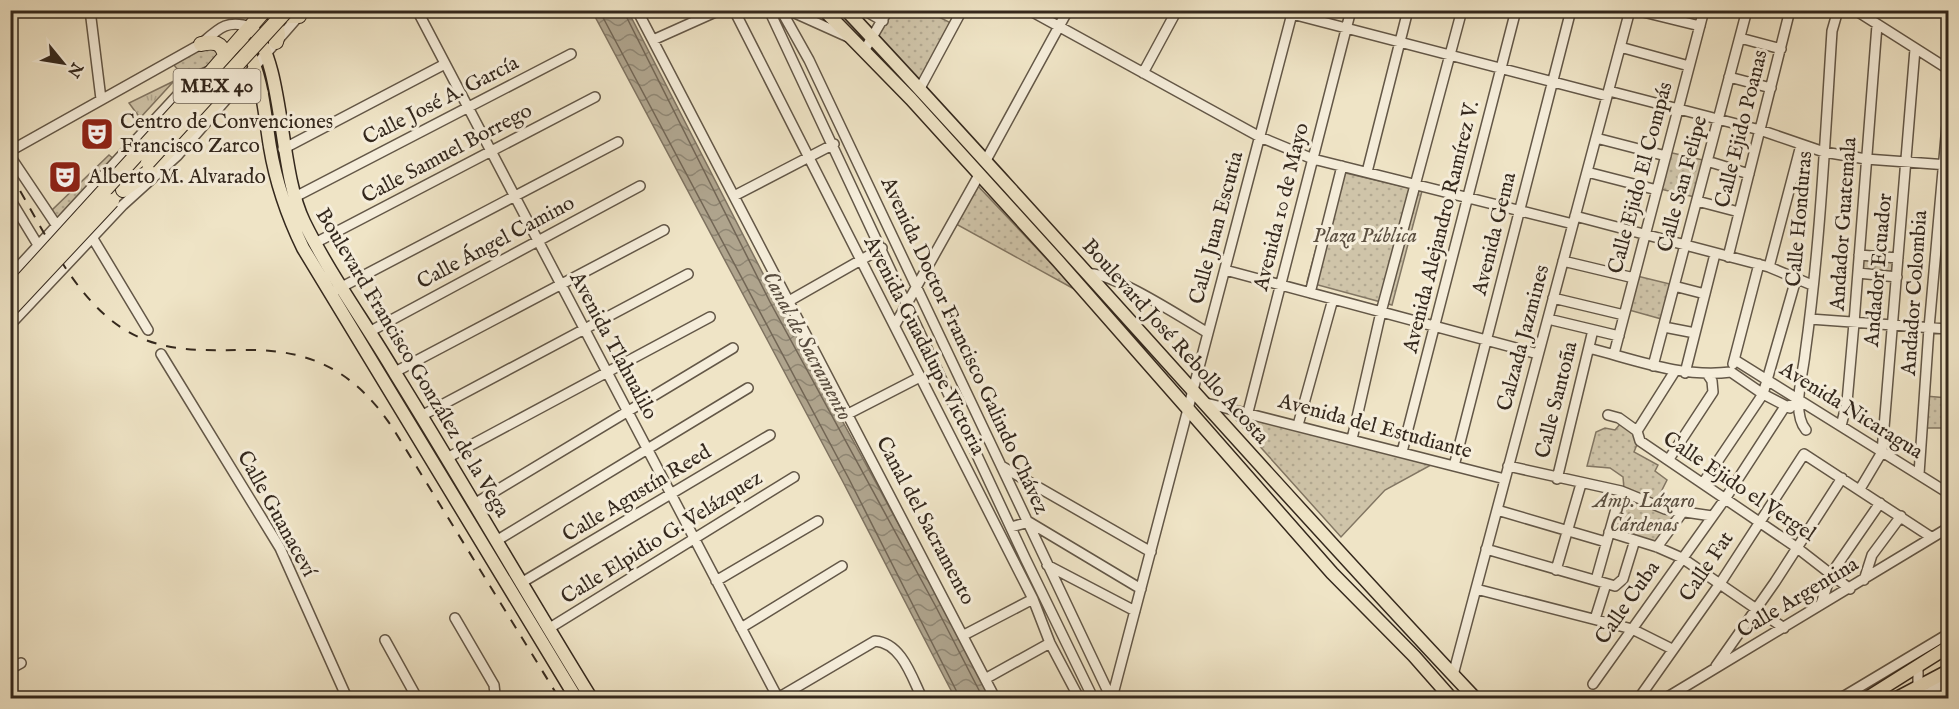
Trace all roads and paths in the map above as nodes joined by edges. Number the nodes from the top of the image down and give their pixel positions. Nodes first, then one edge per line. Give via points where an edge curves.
1 (90, 10) edge
2 (266, 10) edge
3 (274, 10) edge
4 (417, 10) edge
5 (637, 10) edge
6 (720, 10) edge
7 (734, 10) edge
8 (769, 10) edge
9 (781, 10) edge
10 (788, 10) edge
11 (824, 10) edge
12 (846, 10) edge
13 (864, 10) edge
14 (888, 10) edge
15 (962, 10) edge
16 (1029, 10) edge
17 (1068, 10) edge
18 (1178, 10) edge
19 (1351, 10) edge
20 (1408, 10) edge
21 (1462, 10) edge
22 (1516, 10) edge
23 (1571, 10) edge
24 (1630, 10) edge
25 (1635, 10) edge
26 (1704, 10) edge
27 (1747, 10) edge
28 (1839, 10) edge
29 (1856, 10) edge
30 (1790, 11) edge
31 (293, 12) edge
32 (1293, 12) edge
33 (235, 19) junction
34 (883, 21) junction
35 (1877, 25) junction
36 (1700, 26) junction
37 (251, 27) junction
38 (1059, 27) junction
39 (1346, 29) junction
40 (241, 38) junction
41 (850, 38) junction
42 (872, 38) junction
43 (1740, 38) junction
44 (653, 40) junction
45 (1400, 42) junction
46 (201, 44) junction
47 (1620, 47) junction
48 (271, 48) junction
49 (1781, 49) junction
50 (1915, 49) junction
51 (864, 51) junction
52 (571, 54) dead end
53 (1451, 55) junction
54 (225, 56) junction
55 (445, 64) junction
56 (256, 65) junction
57 (1689, 66) junction
58 (214, 69) junction
59 (1501, 69) junction
60 (1948, 69) edge
61 (1143, 73) junction
62 (1729, 77) junction
63 (240, 81) junction
64 (1553, 83) junction
65 (1771, 88) junction
66 (919, 90) junction
67 (262, 93) junction
68 (1608, 93) junction
69 (227, 96) junction
70 (595, 97) dead end
71 (101, 99) junction
72 (468, 107) junction
73 (1678, 109) junction
74 (1948, 114) edge
75 (1718, 118) junction
76 (937, 128) junction
77 (1760, 130) junction
78 (1260, 137) junction
79 (1596, 138) junction
80 (618, 142) dead end
81 (834, 144) junction
82 (1800, 145) junction
83 (283, 148) junction
84 (10, 151) edge
85 (490, 151) junction
86 (1824, 152) junction
87 (10, 156) edge
88 (1666, 156) junction
89 (808, 157) junction
90 (1313, 159) junction
91 (1866, 159) junction
92 (1707, 161) junction
93 (985, 162) junction
94 (1906, 162) junction
95 (1946, 165) edge
96 (1342, 166) junction
97 (1367, 172) junction
98 (1587, 172) junction
99 (863, 174) junction
100 (1749, 174) junction
101 (845, 175) junction
102 (979, 175) junction
103 (1417, 185) junction
104 (640, 186) dead end
105 (123, 190) junction
106 (1657, 190) junction
107 (295, 196) junction
108 (514, 196) junction
109 (734, 196) junction
110 (10, 199) edge
111 (1468, 199) junction
112 (1697, 201) junction
113 (1520, 210) junction
114 (1739, 212) junction
115 (1574, 220) junction
116 (56, 226) junction
117 (664, 230) dead end
118 (1645, 235) junction
119 (90, 239) junction
120 (537, 241) junction
121 (315, 243) junction
122 (38, 245) junction
123 (1685, 246) junction
124 (882, 248) junction
125 (1715, 254) junction
126 (1859, 255) junction
127 (1728, 257) junction
128 (1898, 258) junction
129 (25, 260) junction
130 (861, 260) junction
131 (1563, 261) junction
132 (1759, 264) junction
133 (1769, 267) junction
134 (1225, 270) junction
135 (688, 273) dead end
136 (1858, 273) junction
137 (1088, 274) junction
138 (10, 276) edge
139 (1897, 277) junction
140 (1634, 278) junction
141 (1796, 279) junction
142 (50, 282) junction
143 (561, 284) junction
144 (1281, 285) junction
145 (1812, 285) junction
146 (1674, 286) junction
147 (917, 288) junction
148 (336, 290) junction
149 (1310, 292) junction
150 (10, 294) edge
151 (1705, 294) junction
152 (1333, 298) junction
153 (1553, 298) junction
154 (789, 301) junction
155 (907, 303) junction
156 (10, 310) edge
157 (1381, 312) junction
158 (1624, 315) junction
159 (710, 317) dead end
160 (1548, 319) junction
161 (1810, 319) junction
162 (1854, 323) junction
163 (10, 325) edge
164 (895, 325) junction
165 (1892, 325) junction
166 (1435, 326) junction
167 (1664, 327) junction
168 (1929, 328) junction
169 (584, 329) junction
170 (1948, 329) edge
171 (148, 330) dead end
172 (1593, 330) junction
173 (369, 332) junction
174 (1208, 333) junction
175 (1695, 333) junction
176 (1619, 336) junction
177 (1487, 340) junction
178 (734, 348) dead end
179 (1589, 348) junction
180 (161, 354) dead end
181 (1538, 354) junction
182 (1614, 354) junction
183 (1735, 360) junction
184 (1653, 366) junction
185 (1675, 371) junction
186 (395, 372) junction
187 (1731, 372) junction
188 (607, 373) junction
189 (1685, 373) junction
190 (1708, 375) junction
191 (920, 377) junction
192 (1767, 381) junction
193 (748, 388) dead end
194 (1763, 394) junction
195 (1196, 397) junction
196 (1799, 401) junction
197 (1787, 406) junction
198 (1188, 410) junction
199 (628, 412) junction
200 (1248, 412) junction
201 (1800, 413) junction
202 (848, 414) junction
203 (1608, 415) dead end
204 (421, 416) junction
205 (1298, 425) junction
206 (1841, 426) junction
207 (1806, 429) dead end
208 (1637, 434) junction
209 (770, 435) dead end
210 (1352, 439) junction
211 (647, 449) junction
212 (1402, 452) junction
213 (1882, 452) junction
214 (447, 458) junction
215 (1669, 459) junction
216 (1454, 466) junction
217 (1508, 466) junction
218 (1002, 467) junction
219 (1919, 474) junction
220 (794, 477) dead end
221 (1842, 478) junction
222 (1505, 479) junction
223 (1557, 479) junction
224 (1703, 483) junction
225 (1581, 484) junction
226 (1860, 489) junction
227 (1621, 491) junction
228 (1948, 493) edge
229 (671, 494) junction
230 (1725, 499) junction
231 (1880, 503) junction
232 (474, 504) junction
233 (1497, 510) junction
234 (1682, 513) junction
235 (1712, 516) junction
236 (1900, 516) junction
237 (1759, 521) junction
238 (818, 522) dead end
239 (1029, 522) junction
240 (1011, 527) junction
241 (1948, 528) edge
242 (1569, 531) junction
243 (1607, 537) junction
244 (1931, 537) junction
245 (694, 539) junction
246 (1635, 540) junction
247 (496, 541) junction
248 (1658, 547) junction
249 (1796, 547) junction
250 (1486, 549) junction
251 (1151, 552) junction
252 (1682, 558) junction
253 (1046, 564) junction
254 (842, 566) dead end
255 (1326, 566) junction
256 (1556, 570) junction
257 (1831, 574) junction
258 (1596, 580) junction
259 (1864, 580) junction
260 (716, 581) junction
261 (1721, 582) junction
262 (521, 583) junction
263 (1606, 584) junction
264 (1371, 586) junction
265 (1141, 588) junction
266 (1476, 589) junction
267 (1850, 589) junction
268 (1033, 599) junction
269 (1821, 604) junction
270 (1757, 609) junction
271 (1135, 611) junction
272 (455, 618) dead end
273 (1595, 619) junction
274 (741, 628) junction
275 (1632, 628) junction
276 (1784, 628) junction
277 (548, 629) junction
278 (1948, 634) edge
279 (964, 635) junction
280 (385, 640) dead end
281 (1050, 643) junction
282 (1948, 647) edge
283 (1672, 649) junction
284 (1414, 656) junction
285 (21, 663) dead end
286 (1918, 665) junction
287 (10, 669) edge
288 (1713, 671) junction
289 (1453, 675) junction
290 (985, 679) junction
291 (1947, 680) edge
292 (1593, 684) dead end
293 (1922, 695) edge
294 (778, 698) edge
295 (347, 699) edge
296 (417, 699) edge
297 (491, 699) edge
298 (576, 699) edge
299 (591, 699) edge
300 (922, 699) edge
301 (995, 699) edge
302 (1079, 699) edge
303 (1094, 699) edge
304 (1111, 699) edge
305 (1451, 699) edge
306 (1476, 699) edge
307 (1639, 699) edge
308 (1666, 699) edge
309 (1841, 699) edge
310 (1867, 699) edge
311 (1897, 699) edge

1 - 71 street
2 - 37 highway, MEX 40
3 - 48 highway via 278,34
4 - 55 street, Avenida Tlahualilo
5 - 44 street, Canal del Sacramento
6 - 44 street
7 - 89 street, Avenida Guadalupe Victoria
8 - 81 street, Avenida Doctor Francisco Galindo Chávez
9 - 99 street, Avenida Doctor Francisco Galindo Chávez
10 - 41 street
11 - 41 main road, Boulevard José Rebollo Acosta
12 - 42 main road, Boulevard José Rebollo Acosta
13 - 34 street
14 - 34 street
15 - 66 street
16 - 38 street
17 - 38 street
18 - 61 street
19 - 39 street, Avenida 10 de Mayo
20 - 45 street
21 - 53 street
22 - 59 street, Avenida Alejandro Ramírez V.
23 - 64 street, Avenida Gema
24 - 47 street, Calzada Jazmines
25 - 36 street
26 - 36 street, Calle Ejido El Compás
27 - 43 street, Calle San Felipe
28 - 86 street, Calle Honduras via 1832,31
29 - 35 street
30 - 49 street, Calle Ejido Poanas
31 - 48 street
31 - 105 highway, MEX 40, bridge
32 - 39 street
32 - 78 street, Calle Juan Escutia
33 - 37 street
33 - 40 street
33 - 46 street
34 - 42 street
35 - 50 street
35 - 91 street, Andador Guatemala
36 - 57 street, Calle Ejido El Compás
37 - 40 highway, MEX 40
37 - 48 main road, Boulevard Francisco González de la Vega
38 - 61 street
38 - 93 street
39 - 45 street
39 - 90 street, Avenida 10 de Mayo
40 - 54 highway, MEX 40
40 - 56 main road, Boulevard Francisco González de la Vega
41 - 51 main road, Boulevard José Rebollo Acosta
42 - 51 street
42 - 66 main road, Boulevard José Rebollo Acosta
43 - 49 street
43 - 62 street, Calle San Felipe
44 - 109 street, Canal del Sacramento
45 - 53 street
45 - 97 street
46 - 54 highway via 216,43
46 - 71 street
47 - 57 street
47 - 68 street, Calzada Jazmines
48 - 56 street
48 - 83 main road, Boulevard Francisco González de la Vega
49 - 65 street, Calle Ejido Poanas
50 - 60 street
50 - 94 street, Andador Ecuador
51 - 76 main road, Boulevard José Rebollo Acosta
52 - 72 street, Calle José A. García
53 - 59 street
53 - 103 street
54 - 58 highway, MEX 40
55 - 72 street, Avenida Tlahualilo
55 - 83 street
56 - 63 street
56 - 67 main road, Boulevard Francisco González de la Vega
57 - 73 street, Calle Ejido El Compás
58 - 116 street via 184,88
58 - 150 highway, MEX 40, bridge
59 - 64 street
59 - 111 street, Avenida Alejandro Ramírez V.
61 - 78 street
62 - 65 street
62 - 75 street, Calle San Felipe
63 - 67 main road via 252,84
63 - 69 street
64 - 68 street
64 - 113 street, Avenida Gema
65 - 77 street, Calle Ejido Poanas
66 - 93 main road, Boulevard José Rebollo Acosta
67 - 148 main road, Boulevard Francisco González de la Vega via 283,201 303,248
68 - 73 street
68 - 79 street, Calzada Jazmines
69 - 105 highway via 216,102 147,173
69 - 119 street via 177,156
70 - 85 street, Calle Samuel Borrego
71 - 84 street
72 - 85 street, Avenida Tlahualilo
72 - 107 street, Calle José A. García
73 - 75 street
73 - 88 street, Calle Ejido El Compás
74 - 95 street, Andador Colombia
75 - 77 street
75 - 92 street, Calle San Felipe
76 - 93 main road via 973,161
76 - 102 main road, Boulevard José Rebollo Acosta
77 - 82 street
77 - 100 street, Calle Ejido Poanas
78 - 90 street
78 - 134 street, Calle Juan Escutia
79 - 88 street
79 - 98 street, Calzada Jazmines
80 - 108 street
81 - 89 street
81 - 101 street, Avenida Doctor Francisco Galindo Chávez
82 - 86 street
82 - 133 street
83 - 107 main road, Boulevard Francisco González de la Vega
85 - 108 street, Avenida Tlahualilo
85 - 121 street, Calle Samuel Borrego
86 - 91 street
86 - 145 street, Calle Honduras
87 - 116 street
88 - 106 street, Calle Ejido El Compás
89 - 109 street
89 - 130 street, Avenida Guadalupe Victoria
90 - 96 street
90 - 144 street, Avenida 10 de Mayo
91 - 94 street
91 - 126 street, Andador Guatemala
92 - 100 street
92 - 112 street, Calle San Felipe
93 - 137 main road, Boulevard José Rebollo Acosta
94 - 95 street
94 - 128 street, Andador Ecuador
95 - 168 street, Andador Colombia
96 - 97 street
96 - 149 street
97 - 103 street
98 - 106 street
98 - 115 street, Calzada Jazmines
99 - 101 street
99 - 147 street, Avenida Doctor Francisco Galindo Chávez
100 - 114 street, Calle Ejido Poanas
101 - 124 street, Avenida Doctor Francisco Galindo Chávez
102 - 147 street
102 - 198 main road, Boulevard José Rebollo Acosta
103 - 111 street
103 - 157 street
104 - 120 street, Calle Ángel Camino
105 - 156 highway, MEX 40, bridge
106 - 118 street, Calle Ejido El Compás
107 - 121 main road, Boulevard Francisco González de la Vega
108 - 120 street, Avenida Tlahualilo
108 - 148 street
109 - 154 street, Canal del Sacramento
110 - 122 street
111 - 113 street
111 - 166 street, Avenida Alejandro Ramírez V.
112 - 114 street
112 - 123 street, Calle San Felipe
113 - 115 street
113 - 177 street, Avenida Gema
114 - 127 street, Calle Ejido Poanas
115 - 118 street
115 - 131 street, Calzada Jazmines
116 - 119 street via 72,238
116 - 122 street
117 - 143 street
118 - 123 street
118 - 140 street, Calle Ejido El Compás
119 - 142 street
119 - 171 street
120 - 143 street, Avenida Tlahualilo
120 - 173 street, Calle Ángel Camino
121 - 148 main road, Boulevard Francisco González de la Vega
122 - 129 street
123 - 125 street
123 - 146 street, Calle San Felipe
124 - 130 street
124 - 155 street, Avenida Doctor Francisco Galindo Chávez
125 - 127 street
125 - 151 street
126 - 128 street
126 - 136 street, Andador Guatemala
127 - 132 street
128 - 139 street, Andador Ecuador
129 - 138 street
129 - 142 street via 41,266
130 - 154 street
130 - 164 street, Avenida Guadalupe Victoria
131 - 140 street
131 - 153 street, Calzada Jazmines
132 - 133 street
132 - 183 street
133 - 141 street
134 - 144 street
134 - 174 street, Calle Juan Escutia
135 - 169 street
136 - 139 street
136 - 162 street, Andador Guatemala
137 - 174 street via 1113,280
137 - 195 main road, Boulevard José Rebollo Acosta
139 - 165 street, Andador Ecuador
140 - 158 street, Calle Ejido El Compás
141 - 145 street
141 - 192 street
142 - 163 street
143 - 169 street, Avenida Tlahualilo
143 - 186 street
144 - 149 street
144 - 200 street, Avenida 10 de Mayo
145 - 161 street, Calle Honduras
146 - 151 street
146 - 167 street, Calle San Felipe
147 - 155 street
147 - 218 street, Avenida Doctor Francisco Galindo Chávez
148 - 173 main road, Boulevard Francisco González de la Vega
148 - 298 main road, Boulevard Francisco González de la Vega via 384,385
149 - 152 street
151 - 175 street
152 - 157 street
152 - 205 street
153 - 158 street
153 - 160 street, Calzada Jazmines
154 - 202 street, Canal del Sacramento
155 - 164 street
155 - 240 street, Avenida Doctor Francisco Galindo Chávez
157 - 166 street
157 - 210 street
158 - 176 street, Calle Ejido El Compás
159 - 188 street
160 - 172 street
160 - 181 street, Calzada Jazmines
161 - 162 street
161 - 196 street, Calle Honduras
162 - 165 street
162 - 206 street, Andador Guatemala
164 - 191 street, Avenida Guadalupe Victoria
165 - 168 street
165 - 213 street, Andador Ecuador
166 - 177 street
166 - 212 street, Avenida Alejandro Ramírez V.
167 - 175 street
167 - 184 street, Calle San Felipe
168 - 170 street
168 - 219 street, Andador Colombia
169 - 188 street, Avenida Tlahualilo
169 - 204 street
172 - 176 street
172 - 179 street, Calle Santoña
173 - 186 main road, Boulevard Francisco González de la Vega
174 - 195 street, Calle Juan Escutia
175 - 189 street
176 - 182 street, Calle Ejido El Compás
177 - 181 street
177 - 216 street, Avenida Gema
178 - 199 street
179 - 182 street
179 - 223 street, Calle Santoña
180 - 295 street, Calle Guanaceví via 280,548
181 - 217 street, Calzada Jazmines
182 - 184 street
183 - 187 street
183 - 192 street, Avenida Nicaragua
184 - 185 street
185 - 189 street
185 - 208 street
186 - 204 main road, Boulevard Francisco González de la Vega
187 - 190 street
187 - 194 street
188 - 199 street, Avenida Tlahualilo
188 - 214 street
189 - 190 street
190 - 215 street via 1713,392
191 - 202 street
191 - 268 street, Avenida Guadalupe Victoria
192 - 194 street
192 - 196 street, Avenida Nicaragua
193 - 211 street
194 - 197 street
194 - 224 street
195 - 198 street, Calle Juan Escutia
195 - 200 street, Avenida del Estudiante
195 - 264 main road, Boulevard José Rebollo Acosta
196 - 197 street
196 - 201 street, Calle Honduras
196 - 206 street, Avenida Nicaragua
197 - 201 street
197 - 230 street, Calle Cuba
198 - 251 street, Calle Juan Escutia
198 - 255 main road, Boulevard José Rebollo Acosta
199 - 211 street, Avenida Tlahualilo
199 - 232 street
200 - 205 street, Avenida del Estudiante
201 - 207 street, Calle Honduras
202 - 279 street, Canal del Sacramento
203 - 208 street, Calle Ejido el Vergel via 1619,418
204 - 214 main road, Boulevard Francisco González de la Vega
205 - 210 street, Avenida del Estudiante
206 - 213 street, Avenida Nicaragua
208 - 215 street, Calle Ejido el Vergel via 1643,444
209 - 229 street, Calle Agustín Reed
210 - 212 street, Avenida del Estudiante
211 - 229 street, Avenida Tlahualilo
211 - 247 street
212 - 216 street, Avenida del Estudiante
213 - 219 street, Avenida Nicaragua
213 - 226 street, Andador Ecuador
214 - 232 main road, Boulevard Francisco González de la Vega
215 - 224 street, Calle Ejido el Vergel
216 - 222 street, Avenida del Estudiante
217 - 222 street, Calzada Jazmines
217 - 223 street
218 - 239 street, Avenida Doctor Francisco Galindo Chávez
218 - 251 street
219 - 228 street, Avenida Nicaragua
220 - 245 street, Calle Elpidio G. Velázquez
221 - 226 street
221 - 237 street, Calle Fat via 1804,454
221 - 249 street
222 - 233 street, Calzada Jazmines
223 - 225 street
224 - 230 street, Calle Ejido el Vergel
225 - 227 street
225 - 242 street
226 - 231 street
227 - 234 street
227 - 243 street
229 - 245 street, Avenida Tlahualilo
229 - 262 street, Calle Agustín Reed
230 - 235 street, Calle Cuba
230 - 237 street, Calle Ejido el Vergel
231 - 236 street
231 - 257 street
232 - 247 main road, Boulevard Francisco González de la Vega
233 - 242 street
233 - 250 street, Calzada Jazmines
234 - 235 street
234 - 248 street
235 - 252 street, Calle Cuba
236 - 244 street
236 - 259 street via 1872,555
237 - 249 street, Calle Ejido el Vergel
237 - 261 street, Calle Fat
238 - 260 street
239 - 240 street
239 - 253 street, Avenida Doctor Francisco Galindo Chávez
239 - 265 street
240 - 303 street, Avenida Doctor Francisco Galindo Chávez
241 - 244 street, Calle Argentina
242 - 243 street
242 - 256 street
243 - 246 street
243 - 258 street
244 - 259 street, Calle Argentina
245 - 260 street, Avenida Tlahualilo
245 - 277 street, Calle Elpidio G. Velázquez
246 - 248 street
246 - 263 street via 1621,582 1615,586
247 - 262 main road, Boulevard Francisco González de la Vega
248 - 252 street
249 - 257 street, Calle Ejido el Vergel
249 - 270 street
250 - 256 street
250 - 266 street, Calzada Jazmines
251 - 265 street, Calle Juan Escutia
252 - 261 street
252 - 275 street, Calle Cuba
253 - 271 street
253 - 304 street, Avenida Doctor Francisco Galindo Chávez
254 - 274 street
255 - 264 main road via 1342,564
255 - 284 main road, Boulevard José Rebollo Acosta
256 - 258 street
257 - 267 street, Calle Ejido el Vergel
257 - 269 street
258 - 263 street
259 - 267 street, Calle Argentina
260 - 274 street, Avenida Tlahualilo
261 - 270 street
261 - 283 street, Calle Fat
262 - 277 main road, Boulevard Francisco González de la Vega
263 - 273 street
264 - 289 main road, Boulevard José Rebollo Acosta
265 - 271 street, Calle Juan Escutia
266 - 273 street
266 - 289 street, Calzada Jazmines
267 - 269 street, Calle Argentina
268 - 279 street
268 - 281 street, Avenida Guadalupe Victoria
269 - 276 street, Calle Argentina
270 - 276 street
270 - 288 street
271 - 304 street, Calle Juan Escutia
272 - 297 street via 494,686
273 - 275 street
274 - 294 street, Avenida Tlahualilo
275 - 283 street
275 - 292 street, Calle Cuba
276 - 288 street, Calle Argentina
277 - 299 main road, Boulevard Francisco González de la Vega
278 - 309 street
279 - 290 street, Canal del Sacramento
280 - 296 street
281 - 290 street
281 - 302 street, Avenida Guadalupe Victoria
282 - 286 main road
283 - 307 street, Calle Fat
284 - 289 main road via 1424,658 1445,676
284 - 305 main road, Boulevard José Rebollo Acosta
285 - 287 street
286 - 293 street
286 - 310 main road
288 - 308 street, Calle Argentina
289 - 306 main road, Boulevard José Rebollo Acosta
290 - 301 street, Canal del Sacramento
291 - 293 main road
293 - 311 main road
294 - 300 street via 876,641 897,651

